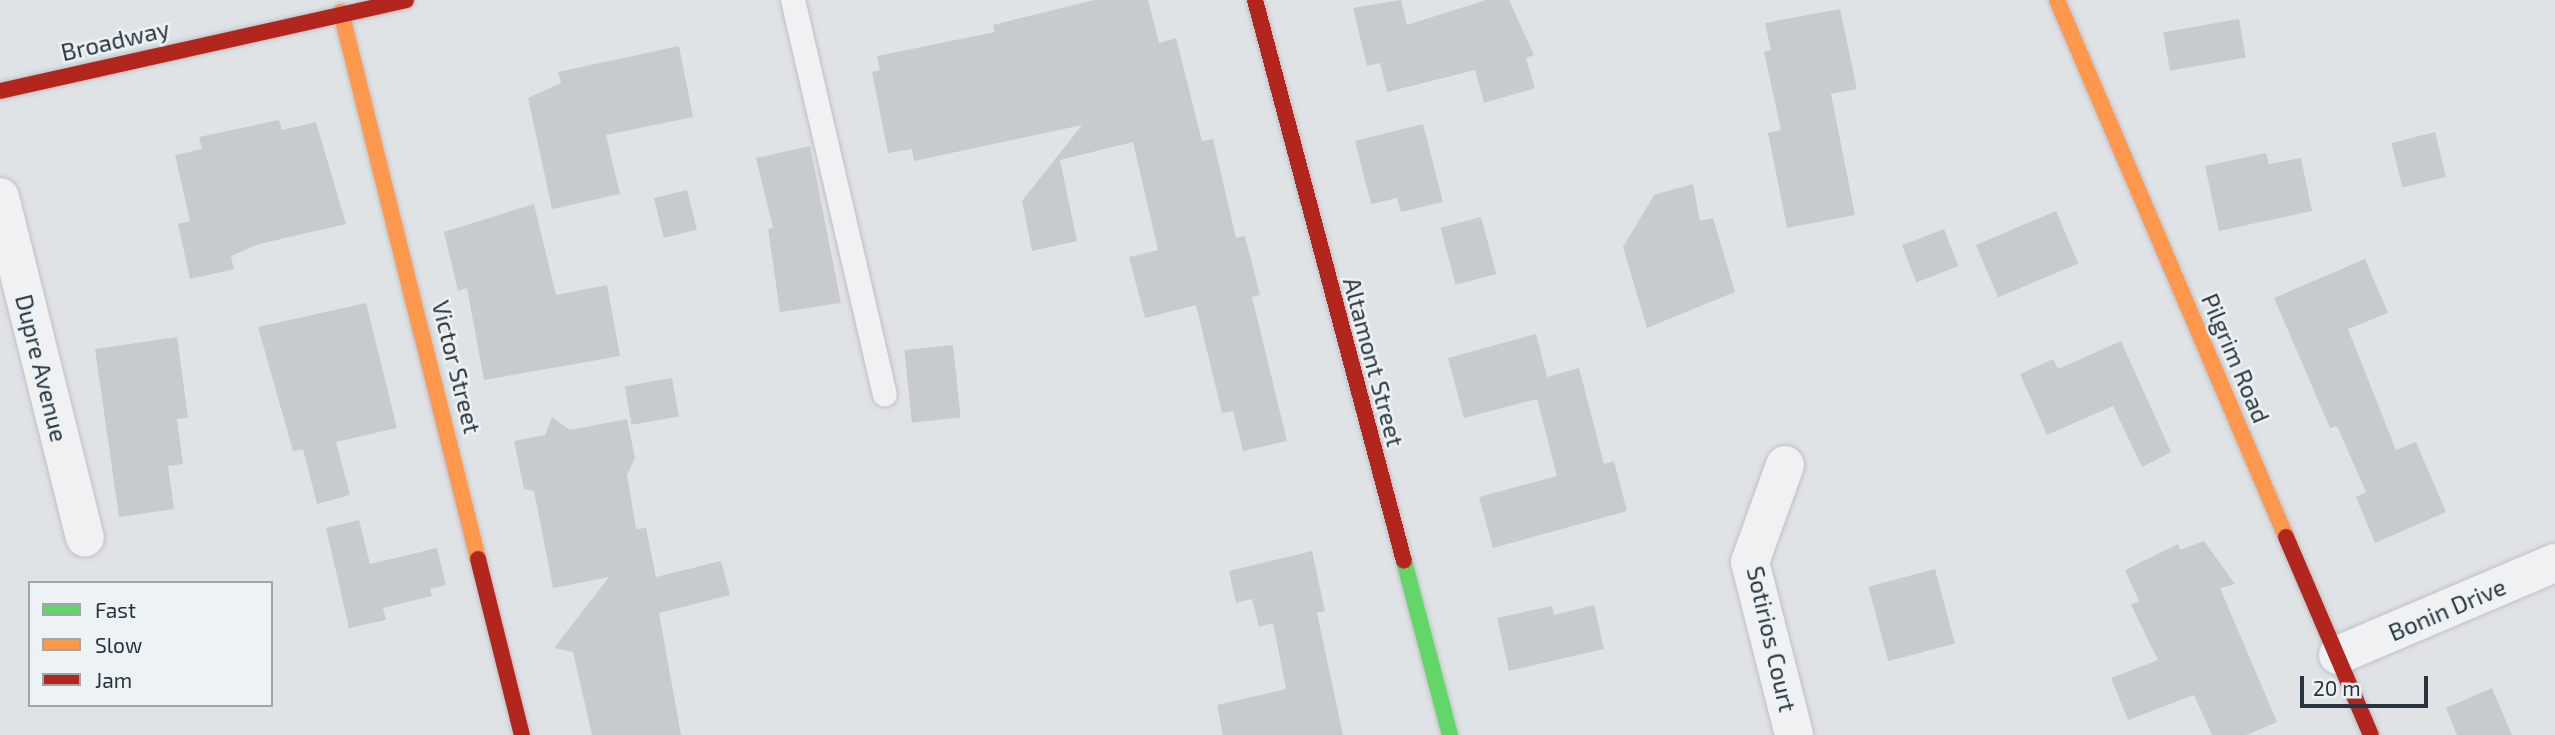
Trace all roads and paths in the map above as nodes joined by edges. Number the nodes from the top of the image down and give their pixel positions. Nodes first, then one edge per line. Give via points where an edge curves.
1 (406, 0) edge
2 (793, 0) edge
3 (1255, 0) edge
4 (2057, 0) edge
5 (341, 12) junction
6 (0, 91) edge
7 (0, 197) edge
8 (885, 394) dead end
9 (1785, 465) dead end
10 (85, 538) dead end
11 (2555, 564) edge
12 (2339, 655) junction
13 (522, 735) edge
14 (1450, 735) edge
15 (1794, 735) edge
16 (2371, 735) edge

1 - 5 street, Broadway
2 - 8 lane
3 - 14 street, Altamont Street
4 - 12 street, Pilgrim Road
5 - 6 street, Broadway
5 - 13 street, Victor Street
7 - 10 street, Dupre Avenue
9 - 15 street, Sotirios Court via 1750,562
11 - 12 street, Bonin Drive
12 - 16 street, Pilgrim Road

